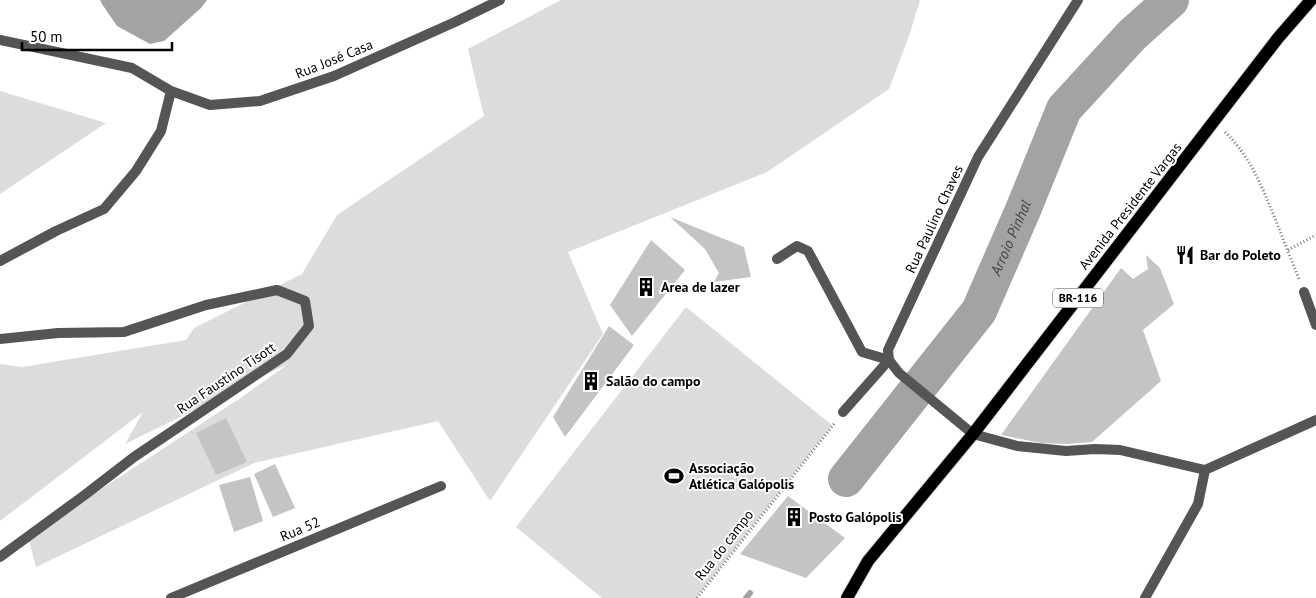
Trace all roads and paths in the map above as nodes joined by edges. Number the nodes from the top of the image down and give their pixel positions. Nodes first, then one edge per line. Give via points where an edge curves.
1 (500, 0) edge
2 (1078, 0) edge
3 (1311, 0) edge
4 (0, 40) edge
5 (171, 91) junction
6 (1214, 120) junction
7 (1316, 235) edge
8 (1288, 250) junction
9 (776, 259) dead end
10 (0, 261) edge
11 (1304, 292) joint
12 (1316, 325) edge
13 (0, 339) edge
14 (889, 360) junction
15 (843, 412) joint
16 (1316, 420) edge
17 (973, 434) junction
18 (1205, 470) junction
19 (441, 486) dead end
20 (0, 557) edge
21 (171, 598) edge
22 (697, 598) edge
23 (847, 598) edge
24 (1145, 598) edge

1 - 5 street, Rua José Casa via 334,76 260,101 210,105
2 - 14 street, Rua Paulino Chaves via 978,157 888,350
3 - 6 main road, Avenida Presidente Vargas / BR-116
4 - 5 street, Rua José Casa via 132,68
5 - 10 street via 161,131 136,171 104,209
6 - 8 path via 1250,164
6 - 17 main road, Avenida Presidente Vargas / BR-116
7 - 8 path
8 - 11 path
9 - 14 street via 797,246 808,250 862,352
11 - 12 street
13 - 20 street, Rua Faustino Tisott via 58,333 124,332 206,305 276,290 305,301 309,326 287,354 134,457
14 - 15 street
14 - 17 street via 899,373
15 - 22 path, Rua do campo
16 - 18 street
17 - 18 street via 1018,446 1066,451 1120,450
17 - 23 main road, Avenida Presidente Vargas / BR-116 via 868,561
18 - 24 street via 1198,504
19 - 21 street, Rua 52

